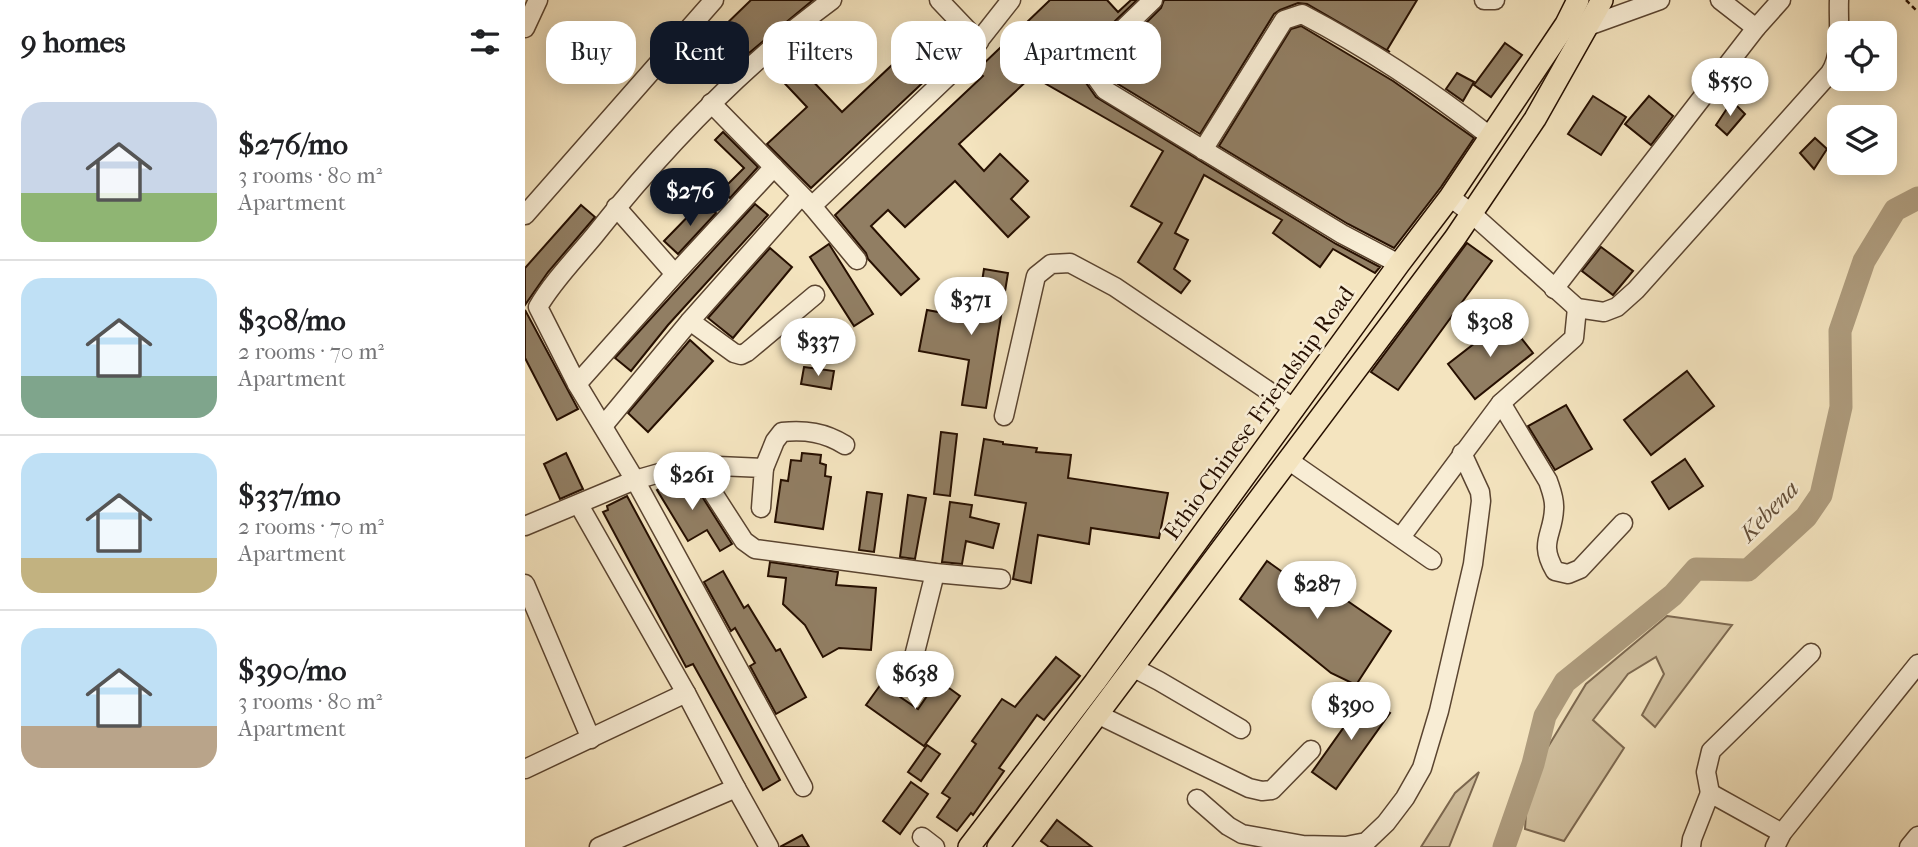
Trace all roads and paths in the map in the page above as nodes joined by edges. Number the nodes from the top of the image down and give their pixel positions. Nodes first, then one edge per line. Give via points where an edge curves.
1 (538, 0) edge
2 (714, 0) edge
3 (832, 0) edge
4 (939, 0) edge
5 (1011, 0) edge
6 (1153, 0) edge
7 (1484, 0) edge
8 (1495, 0) edge
9 (1602, 0) edge
10 (1660, 0) edge
11 (1720, 0) edge
12 (1780, 0) edge
13 (1839, 0) edge
14 (1906, 0) edge
15 (1575, 1) edge
16 (1918, 12) edge
17 (959, 21) edge
18 (1588, 26) junction
19 (525, 28) edge
20 (1756, 28) junction
21 (986, 33) edge
22 (939, 84) edge
23 (711, 103) junction
24 (1490, 137) junction
25 (1203, 150) junction
26 (774, 167) junction
27 (1450, 197) junction
28 (806, 202) junction
29 (616, 207) junction
30 (1471, 213) junction
31 (525, 215) edge
32 (857, 260) dead end
33 (1399, 264) junction
34 (675, 274) junction
35 (1555, 289) junction
36 (815, 295) dead end
37 (1577, 308) junction
38 (689, 321) junction
39 (577, 384) junction
40 (1501, 403) junction
41 (1295, 409) junction
42 (1004, 416) dead end
43 (603, 426) junction
44 (845, 444) dead end
45 (1461, 453) junction
46 (1288, 460) junction
47 (695, 465) junction
48 (764, 468) junction
49 (635, 480) junction
50 (579, 505) junction
51 (761, 508) dead end
52 (1623, 523) dead end
53 (525, 526) edge
54 (1401, 537) junction
55 (1432, 560) dead end
56 (935, 573) junction
57 (1001, 579) dead end
58 (525, 583) edge
59 (1811, 653) dead end
60 (1918, 664) edge
61 (1132, 667) junction
62 (1095, 682) junction
63 (907, 684) dead end
64 (686, 693) junction
65 (1113, 694) junction
66 (1097, 714) junction
67 (1241, 730) dead end
68 (591, 739) junction
69 (1311, 750) dead end
70 (525, 769) edge
71 (803, 787) dead end
72 (736, 788) junction
73 (1710, 793) junction
74 (1197, 799) dead end
75 (1918, 836) edge
76 (1779, 840) edge
77 (599, 847) edge
78 (769, 847) edge
79 (969, 847) edge
80 (998, 847) edge
81 (1691, 847) edge
82 (1909, 847) edge

1 - 19 street
2 - 31 street
3 - 23 street
4 - 17 street
5 - 21 street
6 - 25 street via 1098,53 1091,64 1095,76 1105,90
7 - 8 street
9 - 18 main road
10 - 18 street
11 - 20 street
12 - 20 street
13 - 37 street via 1837,53 1830,73 1636,290 1604,312
14 - 16 path
15 - 24 main road, Ethio-Chinese Friendship Road via 1566,24
18 - 30 main road via 1535,119
20 - 35 street
22 - 28 street
23 - 26 street
23 - 29 street
24 - 25 street via 1446,102 1303,14 1285,20
24 - 27 main road, Ethio-Chinese Friendship Road
25 - 33 street
26 - 28 street
26 - 34 street
27 - 30 street
27 - 33 main road, Ethio-Chinese Friendship Road
28 - 32 street
28 - 38 street
29 - 34 street
29 - 39 street via 538,307
30 - 35 street
30 - 46 main road
33 - 41 main road, Ethio-Chinese Friendship Road
34 - 39 street
35 - 37 street
36 - 38 street via 741,355
37 - 40 street via 1574,338
38 - 43 street
39 - 43 street
40 - 45 street
40 - 52 street via 1553,495 1546,545 1555,571 1567,574 1580,569
41 - 42 street via 1115,287 1070,263 1051,264 1036,276
41 - 62 main road, Ethio-Chinese Friendship Road
43 - 49 street
44 - 48 street via 812,431 782,432
45 - 54 street
45 - 74 street via 1481,501 1473,564 1422,768 1386,823 1366,842 1303,845 1242,834
46 - 54 street
46 - 61 main road
47 - 48 street
47 - 49 street
47 - 56 street via 744,541 755,549
48 - 51 street
49 - 50 street
49 - 71 street
50 - 53 street
50 - 64 street
54 - 55 street
56 - 57 street
56 - 63 street
58 - 68 street
59 - 73 street via 1711,751 1706,772
60 - 76 street
61 - 65 main road
61 - 67 street
62 - 65 main road
62 - 79 main road, Ethio-Chinese Friendship Road
64 - 68 street
64 - 72 street
65 - 66 main road
66 - 69 street via 1262,791 1272,790
66 - 80 main road
68 - 70 street
72 - 77 street
72 - 78 street
73 - 76 street
73 - 81 street
75 - 82 street

